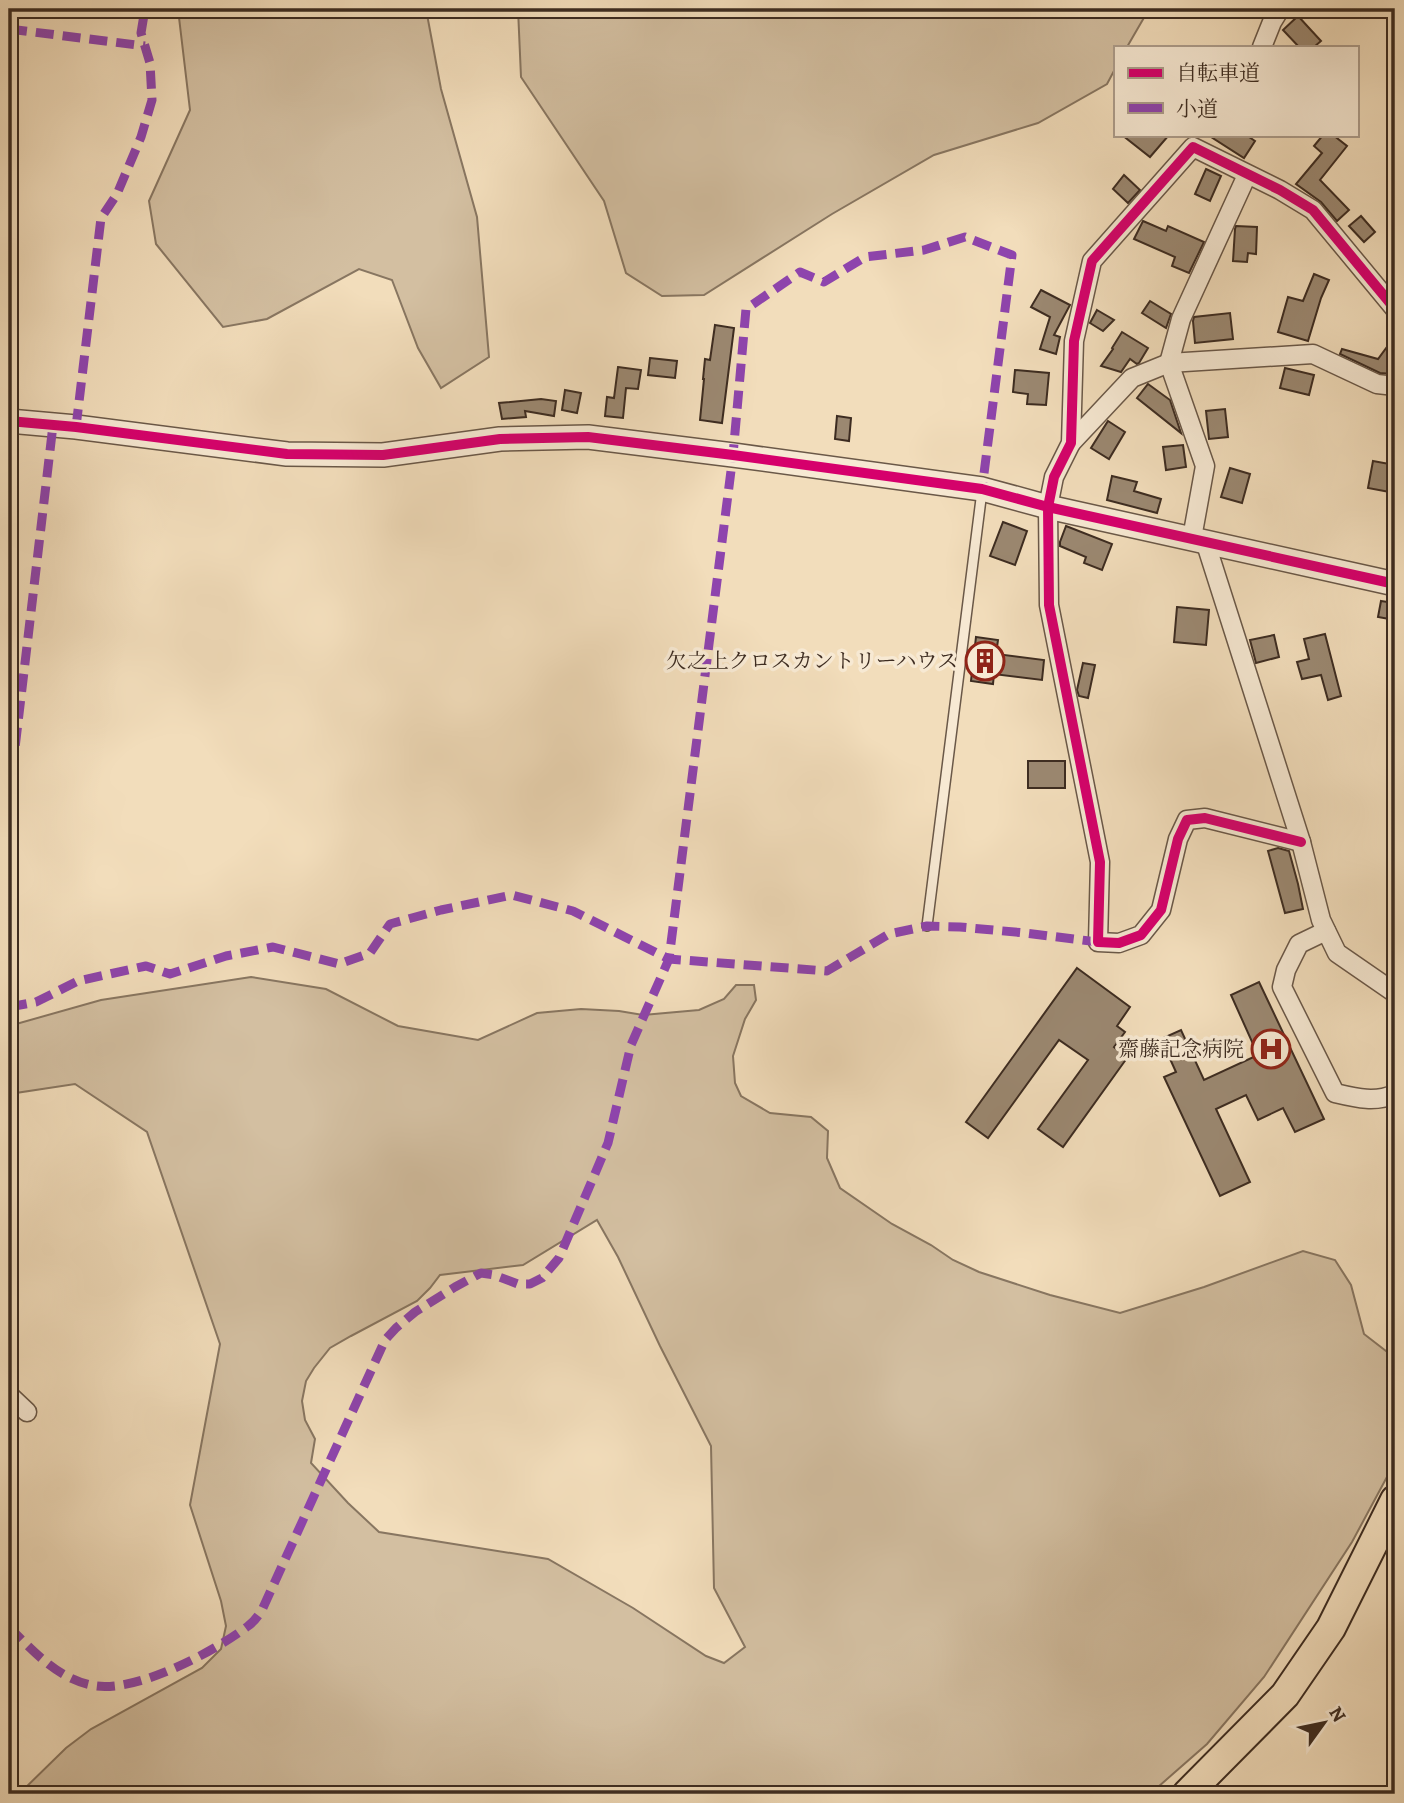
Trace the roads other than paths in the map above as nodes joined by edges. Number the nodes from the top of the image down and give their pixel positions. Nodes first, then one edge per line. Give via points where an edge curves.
1 (1280, 9) edge
2 (1262, 46) edge
3 (1197, 141) edge
4 (1247, 175) junction
5 (1395, 309) edge
6 (1169, 363) junction
7 (1395, 386) edge
8 (9, 421) edge
9 (1071, 443) junction
10 (982, 489) junction
11 (1048, 507) junction
12 (1198, 540) junction
13 (1395, 584) edge
14 (1301, 842) junction
15 (927, 926) dead end
16 (1326, 931) junction
17 (1395, 993) edge
18 (1395, 1094) edge
19 (9, 1395) edge
20 (27, 1412) dead end
21 (1395, 1500) edge
22 (1188, 1794) edge

1 - 2 street
3 - 4 street
3 - 9 street via 1092,261 1074,341
4 - 5 street via 1313,210
4 - 6 street via 1181,319
6 - 7 street via 1313,354 1377,384
6 - 9 street via 1132,378
6 - 12 street via 1205,466
8 - 10 street via 287,454 383,455 500,439 588,437
9 - 11 street via 1054,477
10 - 11 street
10 - 15 lane
11 - 12 street
11 - 14 street via 1049,605 1100,862 1098,942 1119,943 1141,935 1161,910 1186,820 1205,818
12 - 13 street
12 - 14 street
14 - 16 street
16 - 17 street via 1337,953
16 - 18 street via 1299,944 1282,987 1335,1093 1363,1101
19 - 20 street
21 - 22 main road via 1331,1628 1285,1695

